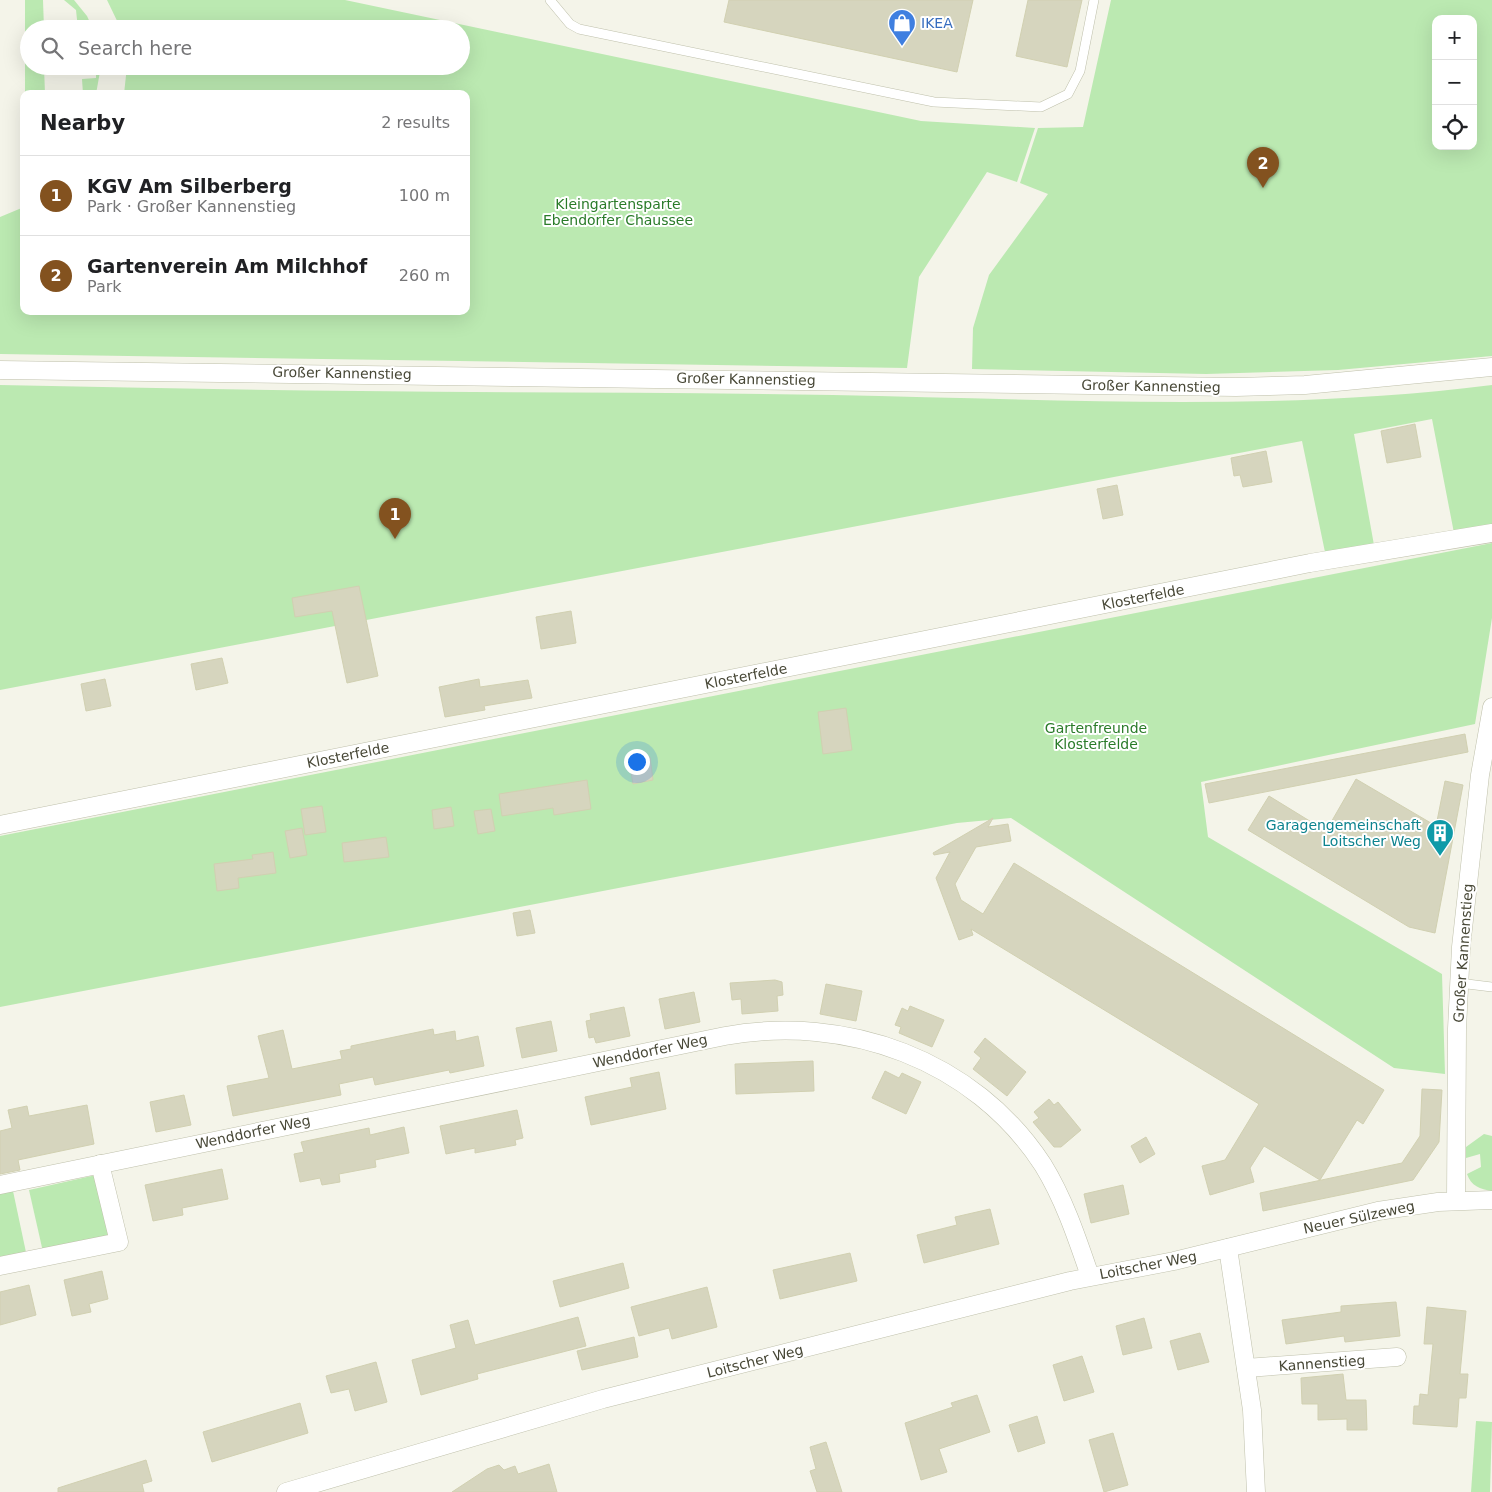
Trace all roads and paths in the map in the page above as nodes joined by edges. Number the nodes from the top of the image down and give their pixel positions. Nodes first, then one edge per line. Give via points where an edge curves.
1 (550, 0) edge
2 (1094, 0) edge
3 (1492, 367) edge
4 (0, 370) edge
5 (1492, 533) edge
6 (1492, 707) edge
7 (0, 825) edge
8 (1458, 983) junction
9 (1492, 987) edge
10 (100, 1164) junction
11 (0, 1185) edge
12 (1456, 1200) junction
13 (1492, 1200) edge
14 (1228, 1248) junction
15 (0, 1266) edge
16 (1090, 1276) junction
17 (1398, 1358) dead end
18 (1246, 1368) junction
19 (286, 1492) edge
20 (1256, 1492) edge

1 - 2 lane via 570,24 579,29 934,102 1040,107 1068,94 1080,71
3 - 4 street, Großer Kannenstieg via 1306,385 1236,387
5 - 7 street, Klosterfelde via 1301,565
6 - 8 street, Großer Kannenstieg via 1480,775
8 - 9 lane
8 - 12 street, Großer Kannenstieg
10 - 11 street, Wenddorfer Weg
10 - 15 street via 119,1242
10 - 16 street, Wenddorfer Weg via 744,1032 791,1029 834,1033 872,1040 914,1055 960,1081 996,1111 1027,1143 1048,1173
12 - 13 street, Neuer Sülzeweg
12 - 14 street, Neuer Sülzeweg via 1378,1211
14 - 16 street, Loitscher Weg via 1143,1268
14 - 18 street
16 - 19 street, Loitscher Weg via 603,1399
17 - 18 street, Kannenstieg
18 - 20 street via 1254,1430

